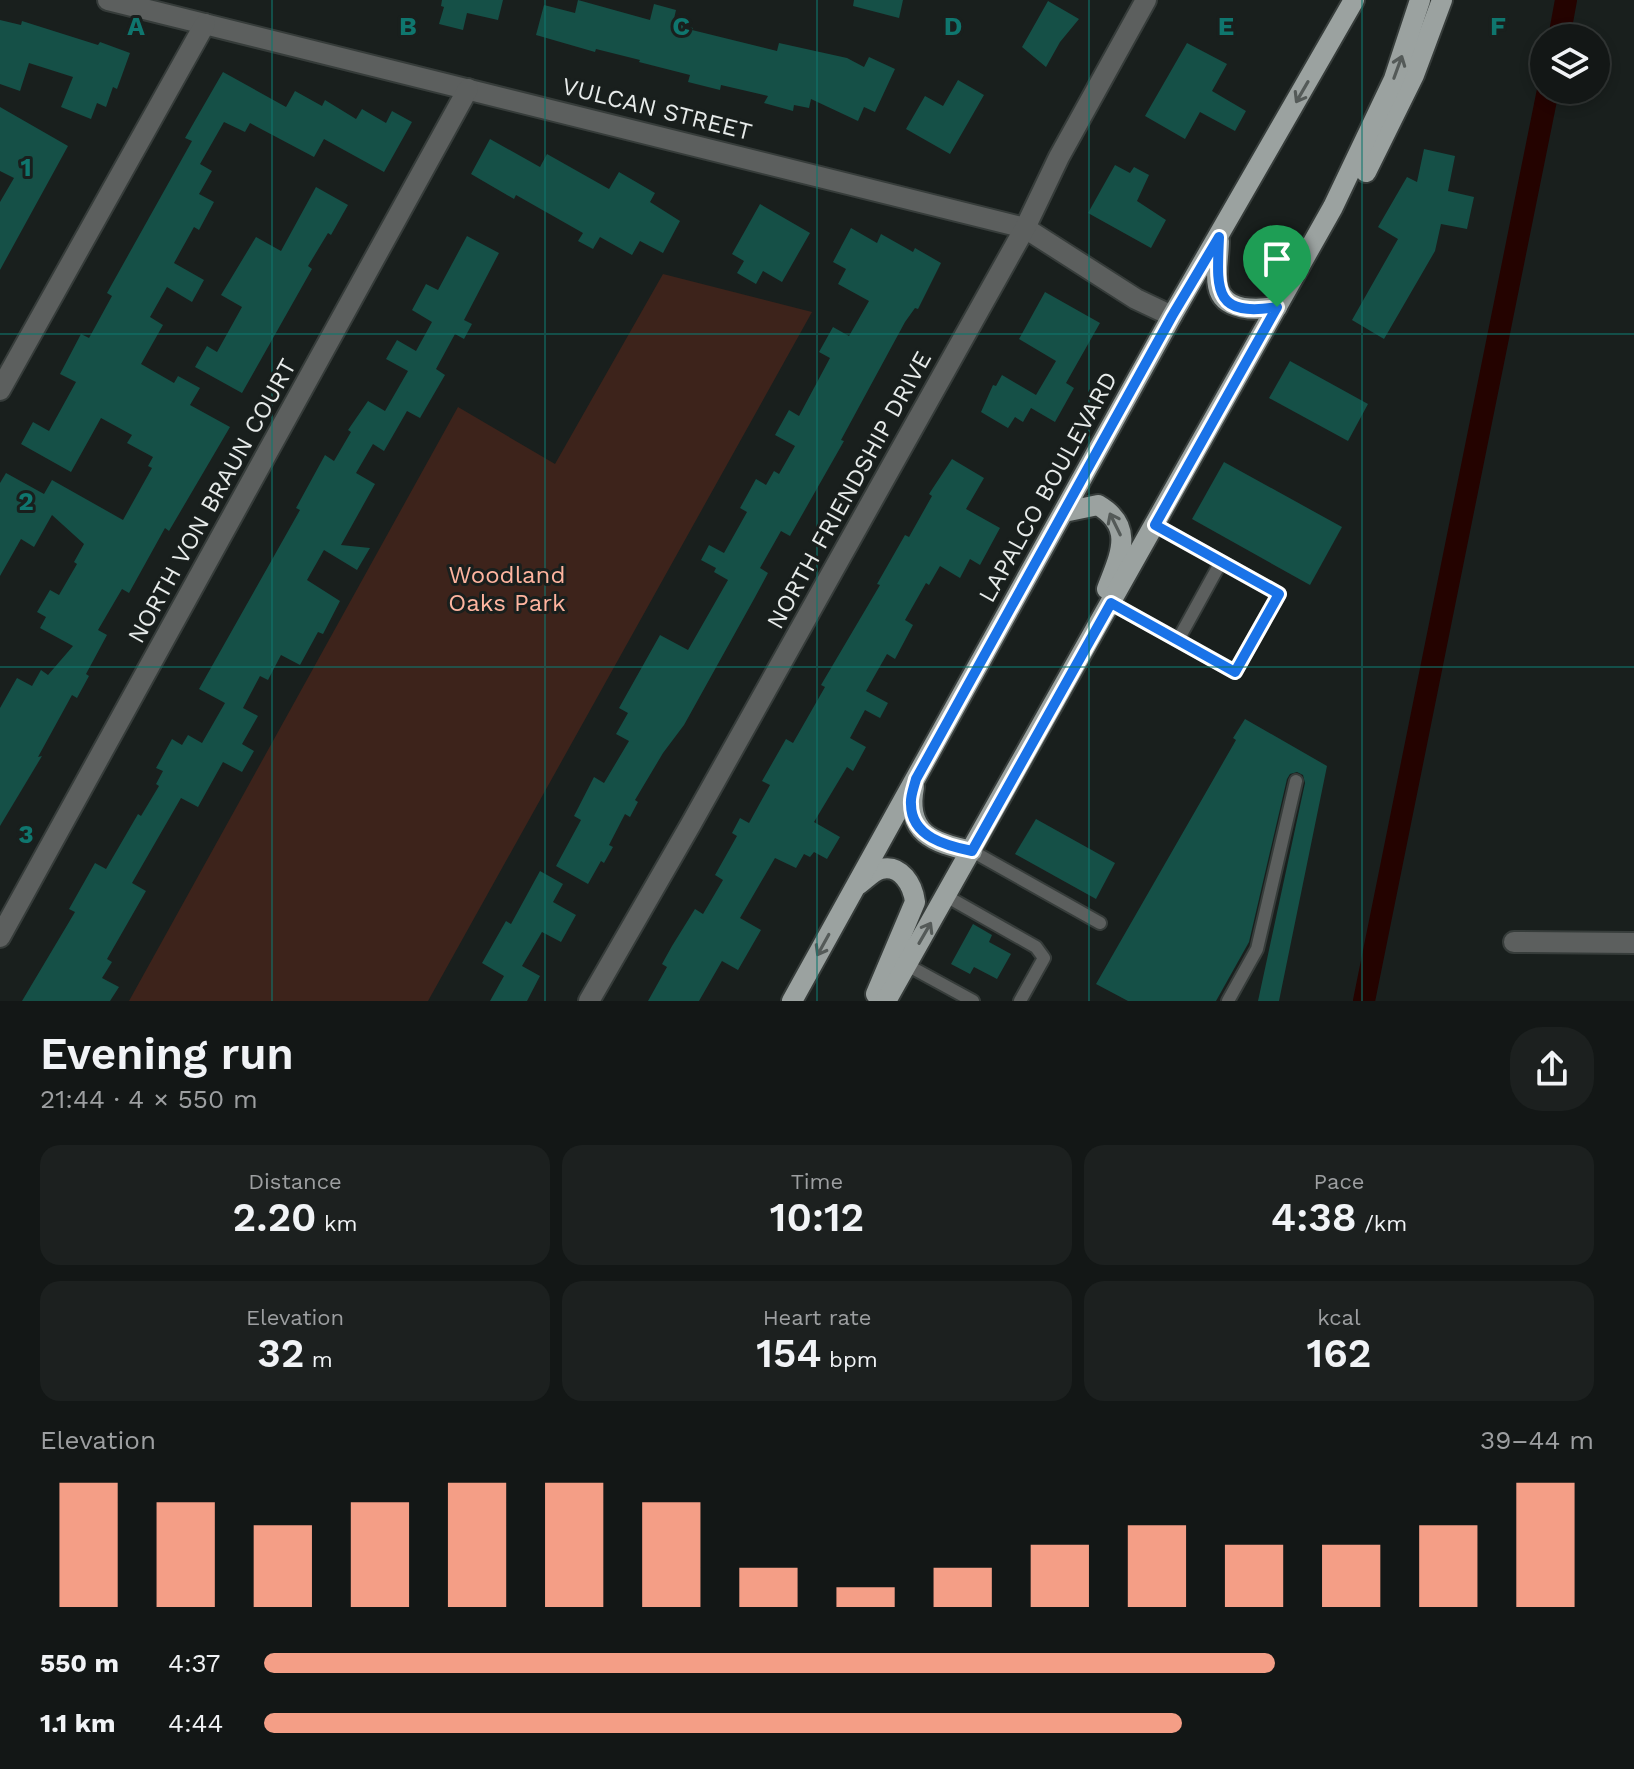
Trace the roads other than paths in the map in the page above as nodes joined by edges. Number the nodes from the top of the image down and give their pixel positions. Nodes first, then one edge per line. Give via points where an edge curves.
1 (108, 0) edge
2 (1146, 0) edge
3 (1354, 0) edge
4 (1420, 0) edge
5 (1442, 0) edge
6 (205, 24) junction
7 (468, 89) junction
8 (1333, 207) junction
9 (1025, 228) junction
10 (1219, 237) junction
11 (1277, 307) junction
12 (1172, 316) junction
13 (0, 390) edge
14 (1064, 512) junction
15 (1155, 525) junction
16 (1221, 562) junction
17 (1111, 603) junction
18 (1178, 640) junction
19 (1085, 649) junction
20 (916, 779) junction
21 (1296, 781) dead end
22 (972, 851) junction
23 (854, 887) junction
24 (946, 896) junction
25 (1100, 923) dead end
26 (0, 937) edge
27 (1514, 942) dead end
28 (1634, 943) edge
29 (907, 965) junction
30 (589, 1001) edge
31 (792, 1001) edge
32 (873, 1001) edge
33 (886, 1001) edge
34 (973, 1001) edge
35 (1020, 1001) edge
36 (1228, 1001) edge

1 - 6 street, VULCAN STREET
2 - 9 street, NORTH FRIENDSHIP DRIVE
3 -> 10 main road, LAPALCO BOULEVARD
8 -> 4 main road via 1376,122
5 - 8 main road via 1392,124 1366,171
6 - 7 street, VULCAN STREET
6 - 13 street
7 - 9 street, VULCAN STREET
7 - 26 street, NORTH VON BRAUN COURT
8 - 11 main road
9 - 12 street, VULCAN STREET
9 - 30 street, NORTH FRIENDSHIP DRIVE
10 - 11 main road via 1221,295 1253,311
10 - 12 main road, LAPALCO BOULEVARD
11 - 15 main road
12 - 14 main road, LAPALCO BOULEVARD
19 -> 14 main road via 1122,550 1121,534 1118,522 1098,505
14 - 20 main road, LAPALCO BOULEVARD
15 - 16 lane
15 - 17 main road
16 - 18 lane
16 - 18 lane via 1279,594 1235,672
17 - 18 lane
17 - 19 main road
19 - 22 main road
20 - 22 main road via 910,806 921,831
20 - 23 main road, LAPALCO BOULEVARD
21 - 36 lane via 1257,949
22 - 24 main road
22 - 25 lane
23 -> 31 main road, LAPALCO BOULEVARD
23 - 32 main road via 875,872 893,869 910,883 914,895
29 -> 24 main road
24 - 35 lane via 1043,954
27 - 28 street
29 - 33 main road
29 - 34 lane

